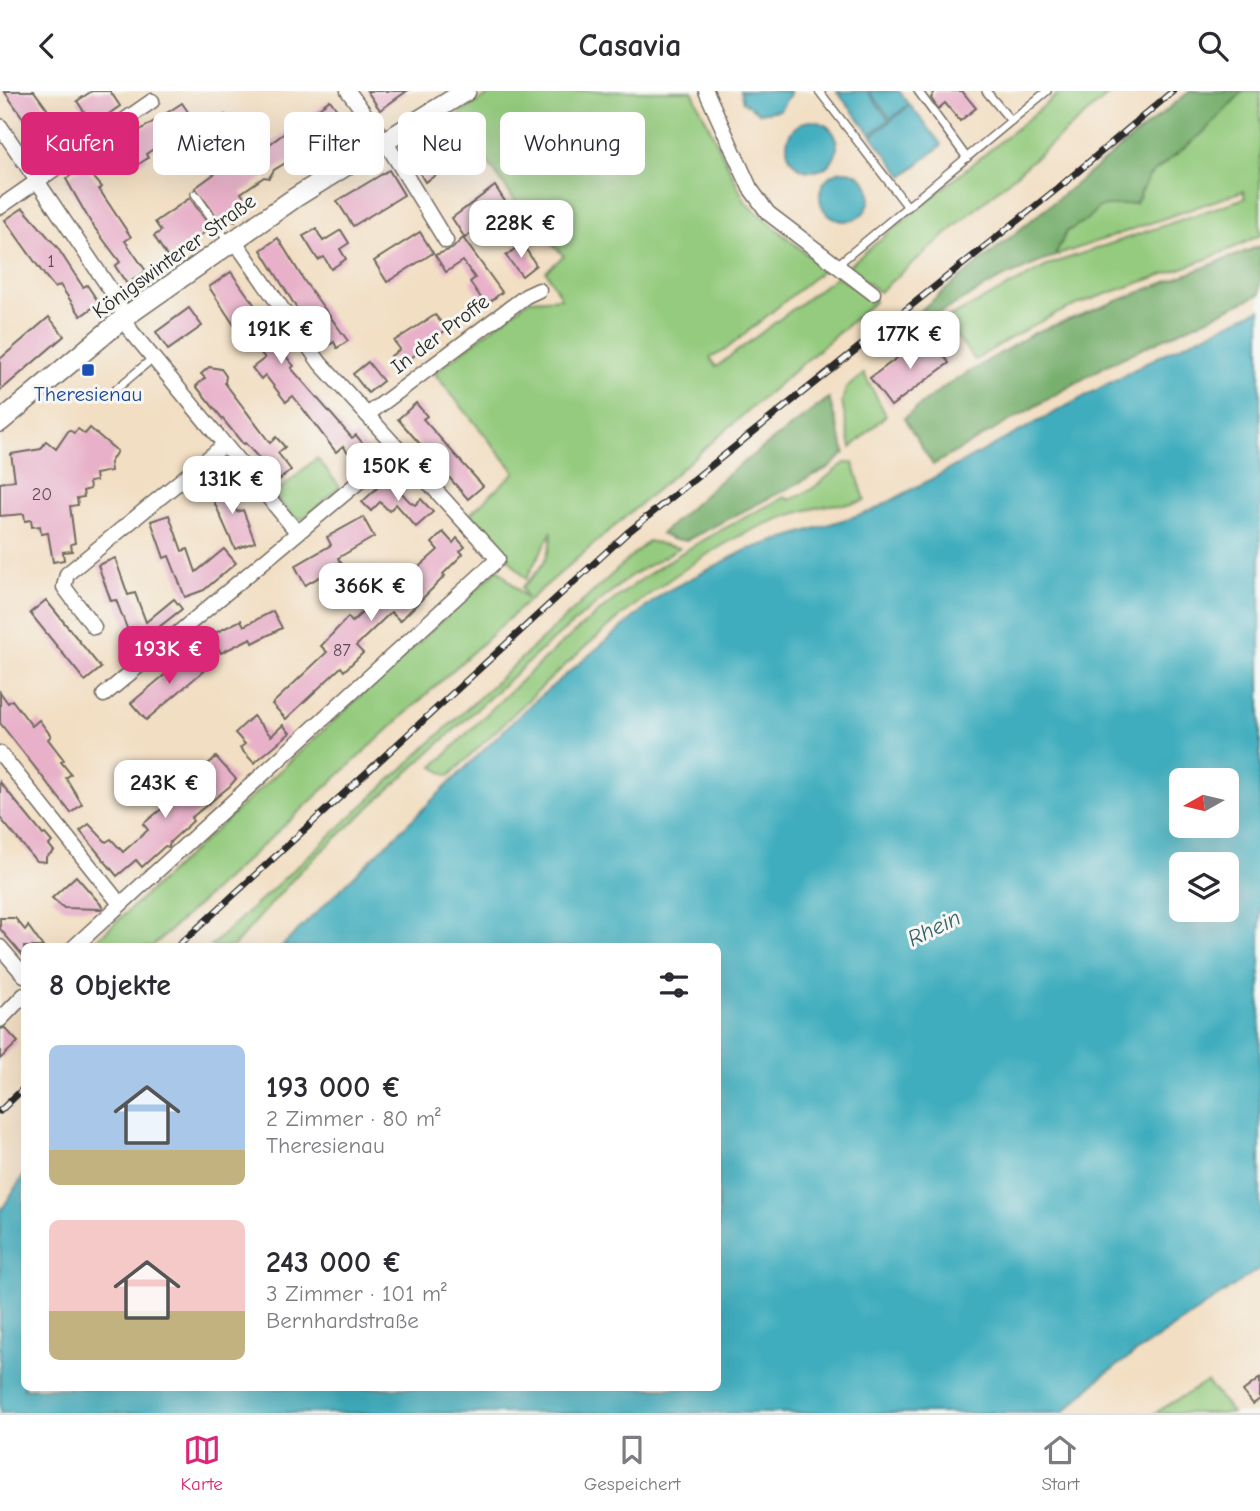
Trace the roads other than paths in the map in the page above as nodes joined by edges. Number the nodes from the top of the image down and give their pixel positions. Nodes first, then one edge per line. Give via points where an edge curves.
1 (348, 91) edge
2 (466, 91) edge
3 (706, 91) edge
4 (819, 91) edge
5 (918, 91) edge
6 (986, 91) edge
7 (1047, 91) edge
8 (152, 101) dead end
9 (363, 112) edge
10 (1011, 121) junction
11 (0, 126) edge
12 (384, 141) joint
13 (967, 157) junction
14 (333, 175) edge
15 (38, 182) junction
16 (195, 194) dead end
17 (0, 207) edge
18 (908, 207) junction
19 (446, 241) dead end
20 (232, 242) junction
21 (837, 265) junction
22 (539, 290) dead end
23 (873, 293) dead end
24 (125, 317) junction
25 (153, 358) junction
26 (107, 397) dead end
27 (367, 415) junction
28 (0, 422) edge
29 (224, 445) junction
30 (398, 449) junction
31 (297, 532) junction
32 (94, 627) dead end
33 (104, 695) dead end
34 (0, 753) edge
35 (120, 904) junction
36 (78, 943) edge
37 (0, 947) edge
38 (21, 972) edge
39 (21, 998) edge
40 (0, 1020) edge

1 - 9 street
2 - 12 main road, Königswinterer Straße
3 - 21 street via 750,188 768,213
4 - 18 lane
5 - 13 lane
6 - 10 lane
7 - 10 lane
8 - 15 street
10 - 13 lane
11 - 15 street
12 - 19 street
13 - 18 lane
14 - 20 main road, Königswinterer Straße
15 - 17 street
15 - 24 street
16 - 20 lane
18 - 21 lane
20 - 24 main road, Königswinterer Straße
20 - 27 street via 320,363
21 - 23 street
22 - 27 street, In der Proffe
24 - 25 street
24 - 28 main road, Königswinterer Straße
25 - 26 lane
25 - 29 street
27 - 30 street
29 - 31 street
29 - 32 street via 67,574 64,587
30 - 31 street
30 - 35 street via 498,559
31 - 33 street
34 - 35 street
35 - 36 street
37 - 38 street
39 - 40 street

